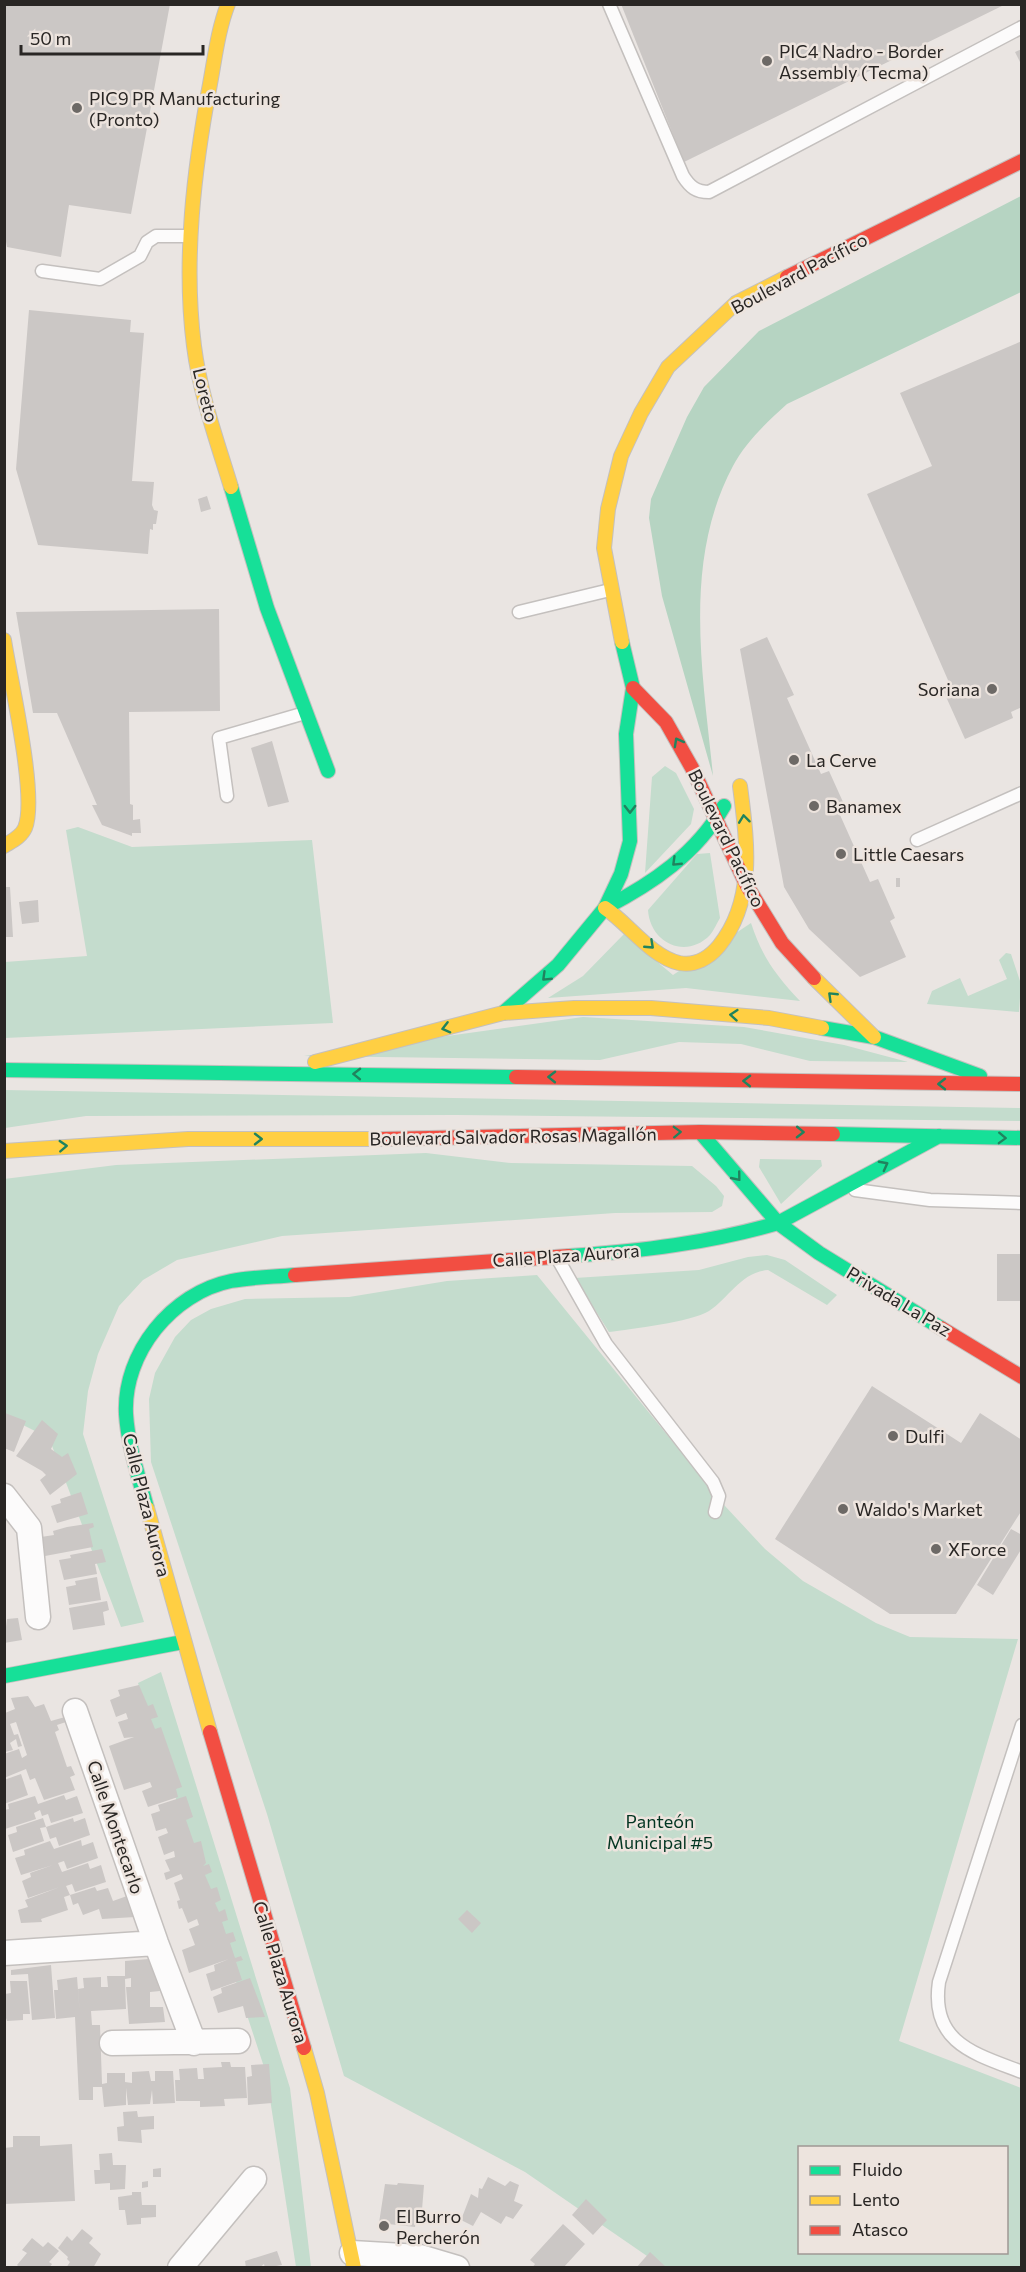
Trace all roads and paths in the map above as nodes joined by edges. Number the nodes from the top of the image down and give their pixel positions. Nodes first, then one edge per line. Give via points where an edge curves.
1 (228, 4) edge
2 (609, 4) edge
3 (1022, 27) edge
4 (1022, 160) edge
5 (192, 236) junction
6 (42, 271) dead end
7 (612, 590) junction
8 (519, 612) dead end
9 (4, 640) edge
10 (633, 688) junction
11 (307, 713) junction
12 (328, 771) dead end
13 (1022, 794) edge
14 (227, 796) dead end
15 (716, 822) junction
16 (917, 840) dead end
17 (4, 846) edge
18 (747, 886) junction
19 (605, 908) junction
20 (503, 1013) junction
21 (874, 1037) junction
22 (4, 1070) edge
23 (276, 1072) junction
24 (1001, 1084) junction
25 (1022, 1084) edge
26 (700, 1132) junction
27 (940, 1135) junction
28 (1022, 1138) edge
29 (4, 1151) edge
30 (839, 1189) junction
31 (1022, 1203) edge
32 (778, 1223) junction
33 (557, 1258) junction
34 (1022, 1377) edge
35 (4, 1496) edge
36 (715, 1512) dead end
37 (38, 1617) dead end
38 (183, 1642) junction
39 (4, 1676) edge
40 (75, 1711) dead end
41 (1022, 1725) edge
42 (156, 1943) junction
43 (7, 1946) edge
44 (238, 2041) dead end
45 (112, 2043) dead end
46 (194, 2043) junction
47 (1022, 2072) edge
48 (254, 2180) dead end
49 (353, 2260) edge
50 (180, 2268) edge
51 (457, 2268) edge

1 - 5 main road, Loreto via 205,108 192,204
2 - 3 lane via 683,176 700,192 709,192
4 - 7 main road, Boulevard Pacífico via 736,303 668,367 621,456 608,509 604,548
5 - 6 lane via 156,236 147,242 140,256 100,279
5 - 11 main road, Loreto via 191,303 203,394 267,608
7 - 8 lane
7 - 10 main road, Boulevard Pacífico
9 - 17 main road via 30,798 25,828 18,838
15 -> 10 main road, Boulevard Pacífico via 666,722
10 -> 19 main road, Boulevard Pacífico via 626,734 630,841 621,874
11 - 12 main road, Loreto
11 - 14 lane via 219,738
13 - 16 lane
15 - 18 main road, Boulevard Pacífico
18 -> 15 main road via 740,786 726,801
15 -> 19 main road via 665,873 644,889
19 -> 18 main road via 657,952 690,965 707,959 725,940 739,916
21 -> 18 main road, Boulevard Pacífico via 808,973 782,942
19 -> 20 main road, Boulevard Pacífico via 560,963
21 -> 20 main road via 770,1018 651,1008
20 -> 23 main road
21 - 24 main road
22 - 23 main road
24 -> 23 main road
24 - 25 main road
26 -> 27 main road, Boulevard Salvador Rosas Magallón
29 -> 26 main road, Boulevard Salvador Rosas Magallón via 188,1139
26 -> 32 main road, Privada La Paz
27 -> 28 main road, Boulevard Salvador Rosas Magallón
30 -> 27 main road, Calle Plaza Aurora
30 - 31 lane via 930,1200
30 - 32 main road, Calle Plaza Aurora
32 - 33 main road, Calle Plaza Aurora via 732,1238
32 - 34 main road, Privada La Paz via 819,1253
33 - 36 lane via 606,1344 713,1482 719,1496
33 - 38 main road, Calle Plaza Aurora via 230,1281 174,1307 140,1355 130,1376 126,1403 128,1435
35 - 37 street via 29,1528
38 - 39 main road
38 - 49 main road, Calle Plaza Aurora via 317,2093
40 - 42 street, Calle Montecarlo
41 - 47 lane via 937,1995 938,2011 952,2038 982,2057
42 - 43 street
42 - 46 street, Calle Montecarlo
44 - 46 street
45 - 46 street
48 - 50 street
49 - 51 street via 420,2257

